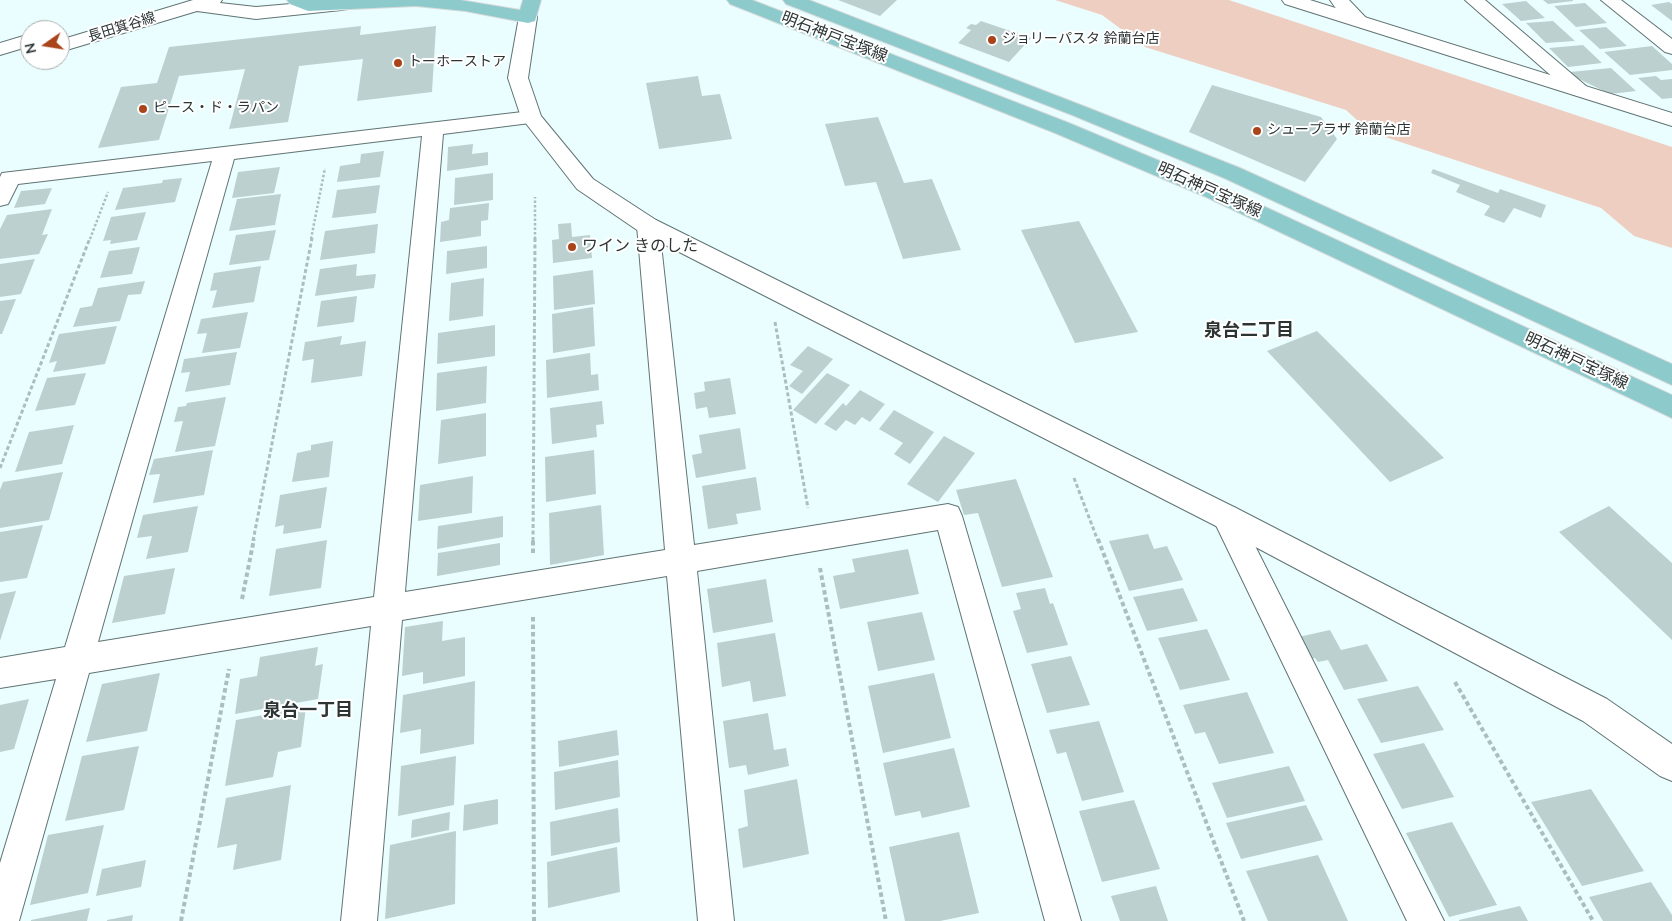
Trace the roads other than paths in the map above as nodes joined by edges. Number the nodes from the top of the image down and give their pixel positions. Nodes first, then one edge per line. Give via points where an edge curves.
1 (155, 0) edge
2 (213, 0) edge
3 (296, 0) edge
4 (736, 0) edge
5 (792, 0) edge
6 (1291, 0) edge
7 (1339, 0) edge
8 (1474, 0) edge
9 (1610, 0) edge
10 (345, 4) junction
11 (195, 6) junction
12 (530, 8) edge
13 (1361, 22) junction
14 (70, 27) edge
15 (20, 43) edge
16 (70, 43) edge
17 (1672, 48) edge
18 (0, 49) edge
19 (20, 59) edge
20 (0, 64) edge
21 (1579, 90) junction
22 (531, 117) junction
23 (1672, 120) edge
24 (432, 128) junction
25 (225, 153) junction
26 (0, 199) edge
27 (648, 226) junction
28 (1672, 375) edge
29 (1672, 407) edge
30 (1226, 516) junction
31 (681, 560) junction
32 (388, 608) junction
33 (77, 660) junction
34 (0, 672) edge
35 (1672, 764) edge
36 (1, 921) edge
37 (359, 921) edge
38 (716, 921) edge
39 (1062, 921) edge
40 (1426, 921) edge

1 - 14 street, 長田箕谷線
2 - 11 street, 長田箕谷線
3 - 10 main road via 308,6
4 - 29 main road, 明石神戸宝塚線 via 1062,128 1214,192
5 - 28 main road, 明石神戸宝塚線 via 1232,173
6 - 13 street
7 - 13 street
8 - 21 street
9 - 17 street
10 - 11 street via 256,14
10 - 12 main road via 416,1
11 - 16 street, 長田箕谷線
12 - 22 street via 518,78
13 - 21 street
15 - 18 street
19 - 20 street
21 - 23 street
22 - 24 street
22 - 27 street via 585,184
24 - 25 street
24 - 32 street
25 - 26 street via 10,178
25 - 33 street
27 - 30 street
27 - 31 street
30 - 35 street via 1595,710
30 - 40 street
31 - 32 street
31 - 38 street
31 - 39 street via 948,516
32 - 33 street
32 - 37 street
33 - 34 street
33 - 36 street

